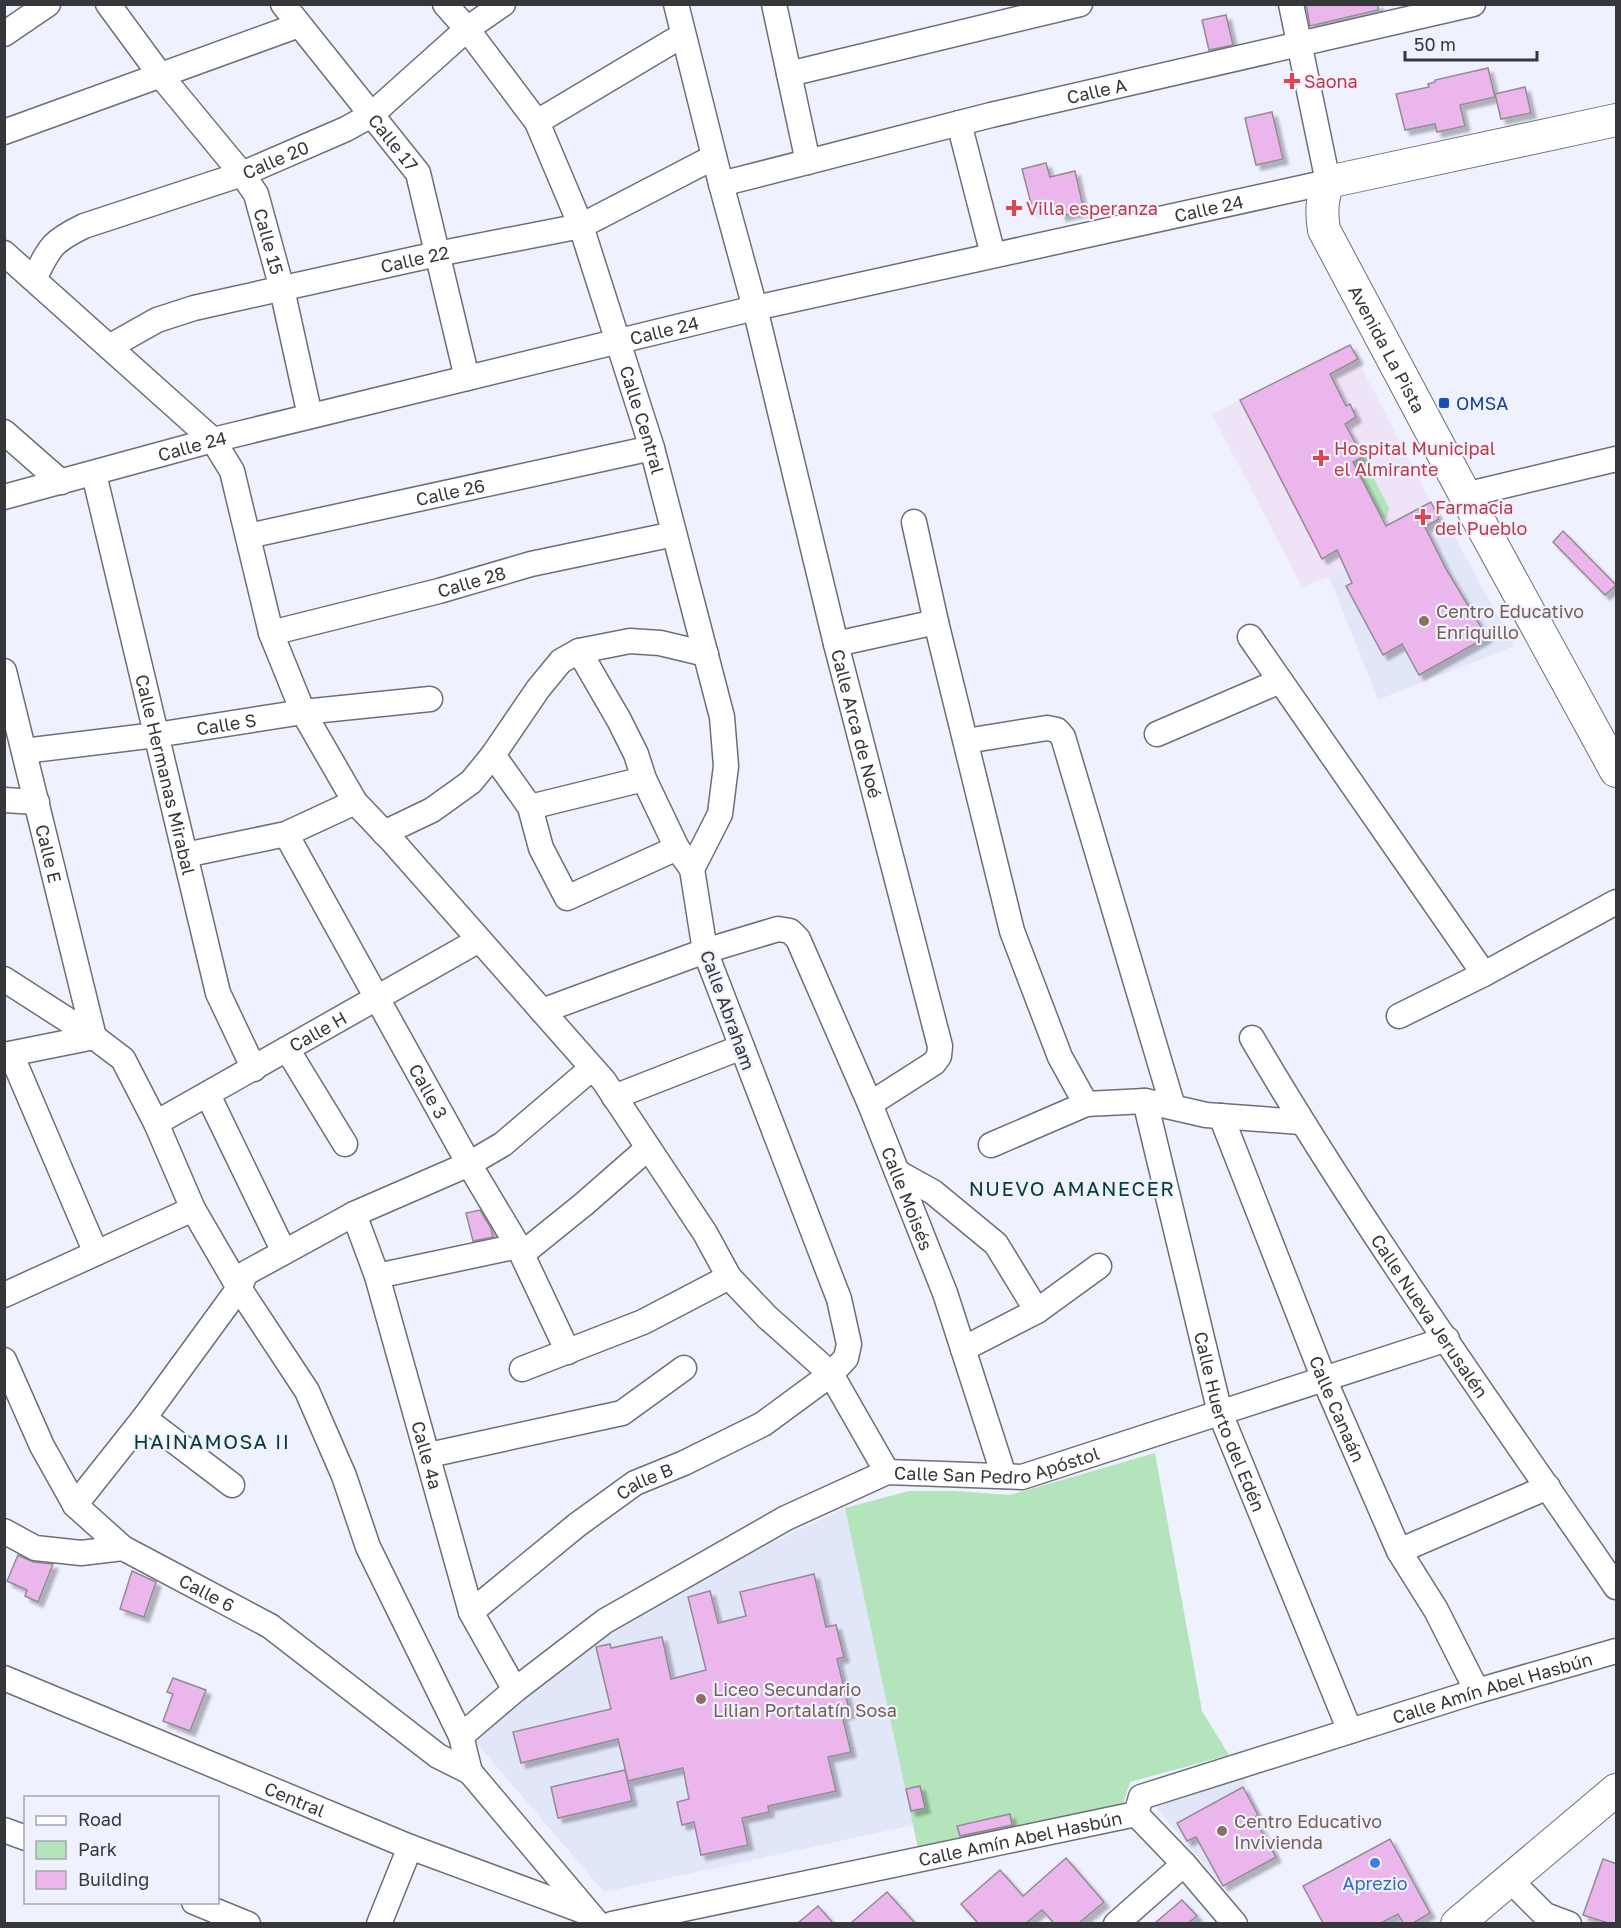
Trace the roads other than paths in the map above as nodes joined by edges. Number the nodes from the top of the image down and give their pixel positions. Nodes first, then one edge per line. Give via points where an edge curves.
1 (48, 4) edge
2 (108, 4) edge
3 (283, 4) edge
4 (445, 4) edge
5 (502, 4) edge
6 (676, 4) edge
7 (774, 4) edge
8 (1080, 4) edge
9 (1291, 4) edge
10 (1473, 4) edge
11 (299, 25) junction
12 (467, 29) junction
13 (4, 34) edge
14 (683, 35) junction
15 (1300, 44) junction
16 (789, 74) junction
17 (161, 76) junction
18 (371, 115) junction
19 (1617, 120) edge
20 (537, 122) junction
21 (959, 123) junction
22 (4, 132) edge
23 (714, 158) junction
24 (808, 162) junction
25 (242, 174) junction
26 (1328, 182) junction
27 (721, 184) junction
28 (581, 226) junction
29 (4, 253) edge
30 (437, 254) junction
31 (993, 255) junction
32 (34, 279) junction
33 (282, 289) junction
34 (755, 308) junction
35 (619, 341) junction
36 (109, 347) junction
37 (467, 378) junction
38 (310, 416) junction
39 (4, 432) edge
40 (213, 440) junction
41 (652, 448) junction
42 (1617, 459) edge
43 (94, 474) junction
44 (61, 482) junction
45 (1465, 495) junction
46 (4, 497) edge
47 (914, 522) dead end
48 (674, 534) junction
49 (248, 536) junction
50 (936, 622) junction
51 (271, 633) junction
52 (1250, 637) dead end
53 (836, 644) junction
54 (579, 651) junction
55 (706, 654) junction
56 (4, 671) edge
57 (1280, 681) junction
58 (430, 699) dead end
59 (303, 712) junction
60 (1157, 734) dead end
61 (156, 735) junction
62 (966, 741) junction
63 (24, 751) junction
64 (493, 755) junction
65 (1616, 768) edge
66 (644, 779) junction
67 (4, 800) edge
68 (37, 802) junction
69 (355, 802) junction
70 (531, 807) junction
71 (286, 834) junction
72 (384, 834) junction
73 (677, 848) junction
74 (185, 855) junction
75 (692, 870) junction
76 (1617, 902) edge
77 (479, 940) junction
78 (705, 951) junction
79 (1484, 974) junction
80 (4, 979) edge
81 (376, 999) junction
82 (542, 1011) junction
83 (1399, 1016) dead end
84 (94, 1036) junction
85 (1252, 1038) dead end
86 (742, 1047) junction
87 (288, 1049) junction
88 (8, 1055) edge
89 (592, 1068) junction
90 (254, 1069) junction
91 (208, 1095) junction
92 (614, 1097) junction
93 (1145, 1101) junction
94 (870, 1104) junction
95 (1086, 1104) junction
96 (1173, 1107) junction
97 (1221, 1116) junction
98 (1301, 1122) junction
99 (156, 1124) junction
100 (345, 1144) dead end
101 (991, 1145) dead end
102 (648, 1148) junction
103 (469, 1164) junction
104 (897, 1172) junction
105 (193, 1209) junction
106 (354, 1214) junction
107 (520, 1250) junction
108 (284, 1252) junction
109 (96, 1253) junction
110 (1099, 1266) dead end
111 (377, 1276) junction
112 (729, 1277) junction
113 (242, 1281) junction
114 (4, 1295) edge
115 (1037, 1311) junction
116 (1447, 1339) junction
117 (963, 1349) junction
118 (568, 1352) junction
119 (4, 1360) edge
120 (684, 1368) dead end
121 (522, 1369) dead end
122 (831, 1374) junction
123 (1324, 1379) junction
124 (1220, 1413) junction
125 (144, 1418) junction
126 (429, 1455) junction
127 (887, 1472) junction
128 (1004, 1476) junction
129 (232, 1485) dead end
130 (1548, 1487) junction
131 (75, 1505) junction
132 (4, 1531) edge
133 (123, 1548) junction
134 (1399, 1551) junction
135 (1617, 1587) edge
136 (471, 1612) junction
137 (1617, 1651) edge
138 (4, 1678) edge
139 (514, 1690) junction
140 (1477, 1691) junction
141 (1350, 1731) junction
142 (461, 1737) junction
143 (470, 1772) junction
144 (1612, 1801) edge
145 (1136, 1814) junction
146 (4, 1830) edge
147 (24, 1837) edge
148 (410, 1847) junction
149 (1184, 1864) junction
150 (1510, 1880) junction
151 (199, 1904) edge
152 (594, 1918) edge
153 (248, 1923) edge
154 (379, 1923) edge
155 (612, 1923) edge
156 (1116, 1923) edge
157 (1235, 1923) edge
158 (1457, 1923) edge
159 (1569, 1923) edge

1 - 13 street
2 - 17 street, Calle 15
3 - 11 street, Calle 17
4 - 12 street, Calle Central
5 - 12 street, Calle 20
6 - 14 street, Calle Arca de Noé
7 - 16 street
8 - 16 street
9 - 15 street
10 - 15 street, Calle A
11 - 17 street
11 - 18 street, Calle 17
12 - 18 street, Calle 20
12 - 20 street, Calle Central
14 - 20 street
14 - 23 street, Calle Arca de Noé
15 - 21 street, Calle A
15 - 26 street
16 - 24 street
17 - 22 street
17 - 25 street, Calle 15
18 - 25 street, Calle 20
18 - 30 street, Calle 17 via 418,173
19 - 26 main road
20 - 28 street, Calle Central
21 - 24 street, Calle A
21 - 31 street
23 - 27 street, Calle Arca de Noé
23 - 28 street, Calle 22
24 - 27 street, Calle A
25 - 32 street, Calle 20 via 62,236 49,249
25 - 33 street, Calle 15 via 256,194
26 - 31 street, Calle 24
26 - 45 main road, Avenida La Pista via 1322,199 1323,230
27 - 34 street, Calle Arca de Noé
28 - 30 street, Calle 22
28 - 35 street, Calle Central
29 - 32 street
30 - 33 street, Calle 22
30 - 37 street, Calle 17
31 - 34 street, Calle 24
32 - 36 street
33 - 36 street, Calle 22 via 158,320
33 - 38 street, Calle 15
34 - 35 street, Calle 24
34 - 53 street, Calle Arca de Noé
35 - 37 street, Calle 24
35 - 41 street, Calle Central
36 - 40 street
37 - 38 street, Calle 24
38 - 40 street, Calle 24
39 - 44 street
40 - 43 street, Calle 24
40 - 49 street via 232,471
41 - 48 street, Calle Central
41 - 49 street, Calle 26
42 - 45 street
43 - 44 street, Calle 24
43 - 61 street, Calle Hermanas Mirabal
44 - 46 street, Calle 24
45 - 65 main road, Avenida La Pista
47 - 50 street
48 - 51 street, Calle 28 via 531,564
48 - 55 street, Calle Central
49 - 51 street
50 - 53 street
50 - 62 street
51 - 59 street
52 - 57 street
53 - 94 street, Calle Arca de Noé via 940,1046 934,1063
54 - 55 street via 630,641 660,643
54 - 64 street via 561,661 549,675
54 - 66 street, Calle Abraham via 619,720
55 - 75 street, Calle Central via 722,717 726,766 720,814
56 - 63 street, Calle E
57 - 60 street
57 - 79 street
58 - 59 street, Calle S
59 - 61 street, Calle S
59 - 69 street
61 - 63 street, Calle S
61 - 74 street, Calle Hermanas Mirabal
62 - 95 street via 1012,931 1060,1057
62 - 96 street via 1047,728 1057,730 1063,737
63 - 68 street, Calle E
64 - 70 street
64 - 72 street via 471,783 432,810
66 - 70 street
66 - 73 street, Calle Abraham
67 - 68 street
68 - 84 street, Calle E
69 - 71 street
69 - 72 street
70 - 73 street via 541,848 567,898
71 - 74 street
71 - 81 street, Calle 3
72 - 77 street
73 - 75 street, Calle Abraham
74 - 90 street, Calle Hermanas Mirabal via 218,993
75 - 78 street, Calle Abraham
76 - 79 street
77 - 81 street, Calle H
77 - 82 street
78 - 82 street
78 - 86 street, Calle Abraham
78 - 94 street, Calle Moisés via 778,929 790,931 798,939
79 - 83 street
80 - 84 street
81 - 87 street, Calle H
81 - 103 street, Calle 3
82 - 89 street
84 - 88 street
84 - 99 street via 123,1059
85 - 98 street, Calle Nueva Jerusalén
86 - 92 street
86 - 122 street, Calle Abraham via 846,1323 846,1358
87 - 90 street, Calle H
87 - 100 street
88 - 109 street
89 - 92 street
89 - 103 street via 503,1144
90 - 91 street, Calle H
91 - 99 street, Calle H
91 - 108 street
92 - 102 street
93 - 95 street
93 - 96 street
93 - 124 street, Calle Huerto del Edén
94 - 104 street, Calle Moisés
95 - 101 street
96 - 97 street
97 - 98 street
97 - 123 street, Calle Canaán
98 - 116 street, Calle Nueva Jerusalén
99 - 105 street
102 - 107 street via 584,1204
102 - 112 street via 705,1233
103 - 106 street
103 - 107 street, Calle 3
104 - 115 street via 933,1192 996,1244
104 - 117 street, Calle Moisés
105 - 109 street
105 - 113 street
106 - 108 street
106 - 111 street, Calle 4a
107 - 111 street
107 - 118 street, Calle 3
108 - 113 street
109 - 114 street
110 - 115 street
111 - 126 street, Calle 4a
112 - 118 street via 643,1322
112 - 122 street
113 - 125 street
113 - 142 street via 307,1391 369,1547
115 - 117 street
116 - 123 street, Calle San Pedro Apóstol
116 - 130 street, Calle Nueva Jerusalén
117 - 128 street, Calle Moisés
118 - 121 street
119 - 131 street, Calle 6 via 42,1446
120 - 126 street via 622,1413
122 - 127 street
122 - 136 street, Calle B via 763,1424 635,1483
123 - 124 street, Calle San Pedro Apóstol
123 - 134 street, Calle Canaán
124 - 128 street, Calle San Pedro Apóstol via 1022,1477
124 - 141 street, Calle Huerto del Edén
125 - 129 street
125 - 131 street
126 - 136 street, Calle 4a
127 - 128 street, Calle San Pedro Apóstol
127 - 139 street, Calle San Pedro Apóstol via 786,1518 605,1621
130 - 134 street
130 - 135 street, Calle Nueva Jerusalén
131 - 133 street, Calle 6
132 - 133 street via 35,1548 81,1552
133 - 143 street, Calle 6 via 270,1626 438,1756
134 - 140 street, Calle Canaán via 1436,1611
136 - 139 street, Calle 4a
137 - 140 street, Calle Amín Abel Hasbún
138 - 148 street, Central
139 - 142 street, Calle San Pedro Apóstol
140 - 141 street, Calle Amín Abel Hasbún
141 - 145 street, Calle Amín Abel Hasbún via 1141,1797
142 - 143 street
143 - 152 street
144 - 150 main road
145 - 149 street
145 - 155 street, Calle Amín Abel Hasbún
146 - 147 street
148 - 152 street, Central
148 - 154 street
149 - 156 street
149 - 157 street
150 - 158 main road
150 - 159 street via 1545,1915
151 - 153 street

